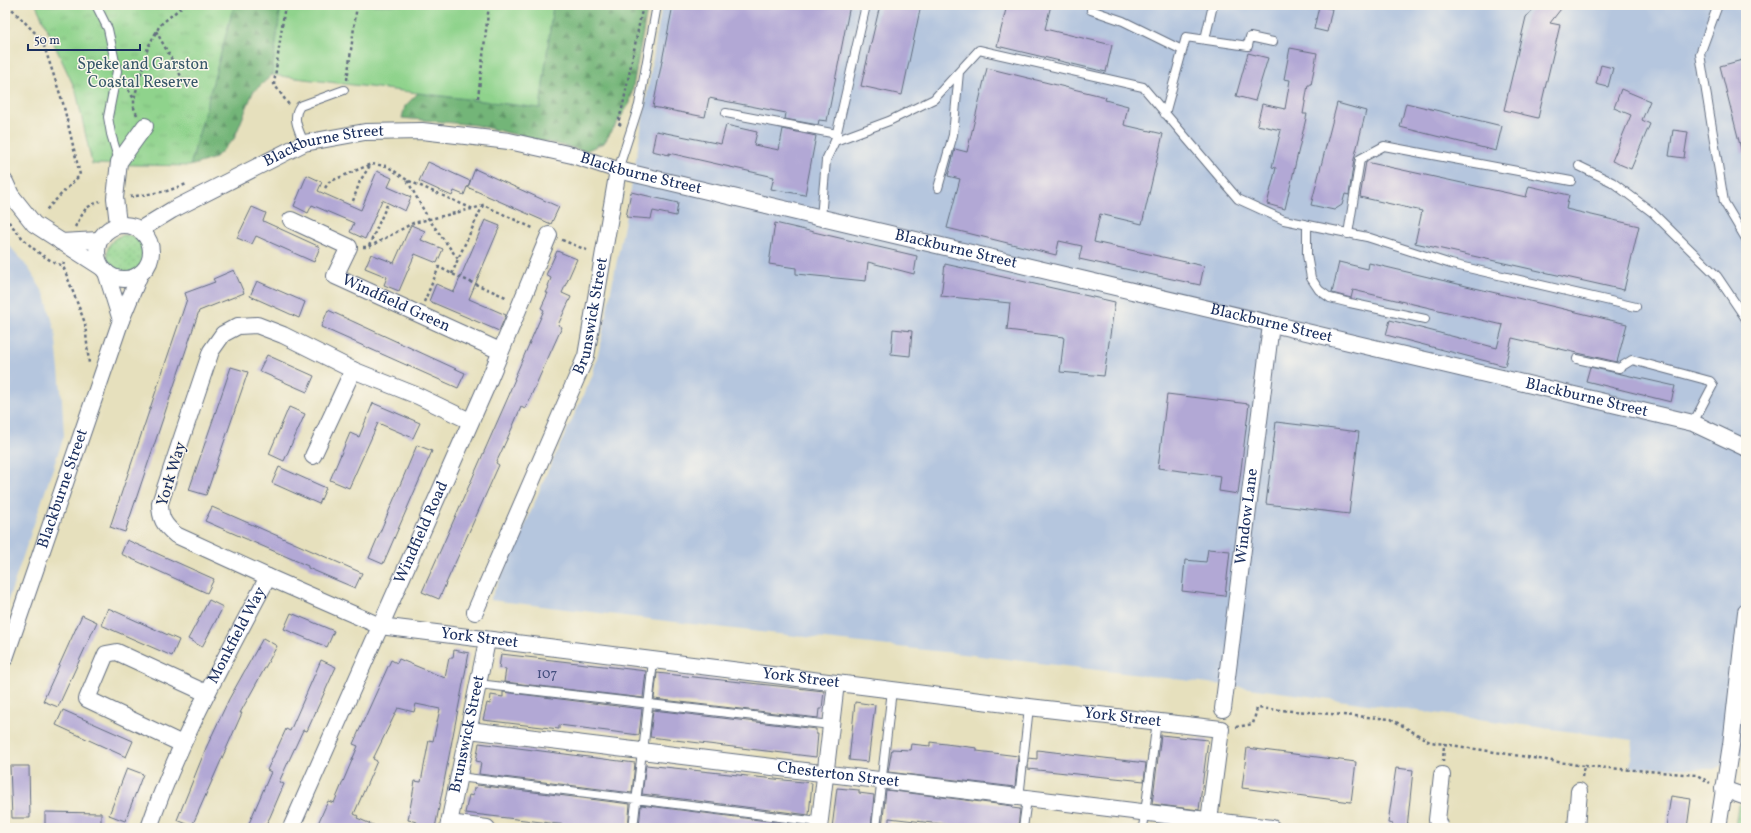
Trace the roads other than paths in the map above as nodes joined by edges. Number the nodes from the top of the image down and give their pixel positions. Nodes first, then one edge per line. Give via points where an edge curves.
1 (96, 5) edge
2 (657, 5) edge
3 (866, 5) edge
4 (1212, 5) edge
5 (1718, 5) edge
6 (1091, 10) dead end
7 (1205, 39) junction
8 (1273, 42) dead end
9 (1182, 50) junction
10 (959, 72) junction
11 (344, 90) road end
12 (726, 113) dead end
13 (1166, 114) junction
14 (142, 124) road end
15 (836, 137) junction
16 (304, 142) junction
17 (119, 162) junction
18 (1579, 166) dead end
19 (618, 170) junction
20 (1571, 181) dead end
21 (5, 182) edge
22 (938, 188) dead end
23 (172, 210) junction
24 (821, 218) junction
25 (291, 220) dead end
26 (118, 224) junction
27 (1307, 225) junction
28 (141, 229) junction
29 (1348, 234) junction
30 (549, 235) road end
31 (1746, 239) edge
32 (99, 240) junction
33 (61, 242) junction
34 (151, 243) junction
35 (103, 269) junction
36 (140, 274) junction
37 (1636, 307) dead end
38 (1425, 319) dead end
39 (1746, 319) edge
40 (121, 320) junction
41 (1271, 325) junction
42 (500, 351) junction
43 (1577, 359) dead end
44 (353, 370) junction
45 (470, 421) junction
46 (1694, 424) junction
47 (1746, 448) edge
48 (313, 456) dead end
49 (268, 578) junction
50 (475, 612) dead end
51 (1746, 612) edge
52 (380, 626) junction
53 (487, 641) junction
54 (5, 658) edge
55 (653, 661) junction
56 (836, 683) junction
57 (478, 684) junction
58 (892, 690) junction
59 (206, 694) junction
60 (648, 704) junction
61 (1030, 707) junction
62 (1223, 709) dead end
63 (1157, 721) junction
64 (831, 726) junction
65 (468, 730) junction
66 (182, 744) junction
67 (643, 751) junction
68 (825, 774) junction
69 (1442, 775) road end
70 (459, 777) junction
71 (882, 781) junction
72 (1723, 789) junction
73 (1579, 791) road end
74 (1746, 797) edge
75 (637, 798) junction
76 (1023, 798) junction
77 (1144, 821) edge
78 (1208, 824) edge
79 (819, 825) edge
80 (449, 826) edge
81 (149, 828) edge
82 (291, 828) edge
83 (487, 828) edge
84 (633, 828) edge
85 (876, 828) edge
86 (879, 828) edge
87 (1023, 828) edge
88 (1272, 828) edge
89 (1440, 828) edge
90 (1576, 828) edge
91 (1718, 828) edge

1 - 17 lane via 108,29 116,71 108,117
2 - 19 lane, Brunswick Street via 639,105
3 - 15 lane
4 - 7 lane
5 - 31 lane via 1700,54 1724,202
6 - 9 lane via 1123,21
7 - 8 lane via 1248,46 1250,37
7 - 9 lane via 1186,37
9 - 13 lane
10 - 13 lane via 978,50 1143,87
10 - 15 lane via 934,99 889,120
10 - 22 lane via 953,135
11 - 16 lane via 300,106 295,121
12 - 15 lane
13 - 27 lane via 1238,199 1284,220
14 - 17 street
15 - 24 lane via 826,160
16 - 19 street, Blackburne Street via 365,132 422,131 509,140 572,155
16 - 23 street, Blackburne Street
17 - 26 street via 115,198
18 - 39 lane via 1612,182 1652,212 1717,276
19 - 24 street, Blackburne Street
19 - 50 street, Brunswick Street via 586,356
20 - 29 lane via 1384,146 1360,159
21 - 33 street via 11,195 34,224
23 - 28 street, Blackburne Street
23 - 34 street
24 - 41 street, Blackburne Street
25 - 42 street, Windfield Green via 349,247 335,276
26 - 28 street via 128,224
26 - 32 street via 106,230
27 - 29 lane
27 - 38 lane via 1307,255 1311,278 1319,290 1330,298
28 - 34 street
29 - 37 lane via 1367,237 1451,264
30 - 42 street, Windfield Road
32 - 33 street
32 - 35 street via 97,254
33 - 35 street
34 - 36 street via 152,257 147,268
35 - 36 street via 114,278 123,280
35 - 40 street
36 - 40 street, Blackburne Street
40 - 54 street, Blackburne Street
41 - 46 street, Blackburne Street
41 - 62 street, Window Lane
42 - 45 street, Windfield Road
43 - 46 lane via 1619,368 1632,360 1710,381 1713,385
44 - 45 street, York Way via 418,396
44 - 48 street
44 - 49 street, York Way via 257,325 238,326 223,334 211,351 160,503 160,515 176,535
45 - 52 street, Windfield Road
46 - 47 street, Blackburne Street
49 - 52 street, York Way
49 - 59 street, Monkfield Way
51 - 72 street via 1731,745
52 - 53 street, York Street
52 - 82 street, Windfield Road
53 - 55 street, York Street
53 - 57 street, Brunswick Street
55 - 56 street, York Street
55 - 60 lane
56 - 58 street, York Street
56 - 64 street
57 - 60 lane
57 - 65 street, Brunswick Street
58 - 61 street, York Street
58 - 71 lane
59 - 66 street, Monkfield Way
59 - 66 street, Monkfield Way via 117,652 106,654 87,699
60 - 64 lane
60 - 67 lane
61 - 63 street, York Street
61 - 76 lane
63 - 77 lane
63 - 78 street, York Street via 1221,729
64 - 68 street
65 - 67 street, Chesterton Street
65 - 70 street, Brunswick Street
66 - 81 street, Monkfield Way
67 - 68 street, Chesterton Street
67 - 75 lane
68 - 71 street, Chesterton Street
68 - 79 street
69 - 89 street via 1437,820
70 - 75 lane
70 - 80 street, Brunswick Street
71 - 76 street, Chesterton Street
71 - 85 lane
72 - 74 street
72 - 91 street
73 - 90 street
75 - 79 lane
75 - 84 lane
76 - 77 street, Chesterton Street
76 - 87 lane
77 - 78 street, Chesterton Street
78 - 88 street, Chesterton Street
80 - 83 street
85 - 86 lane

